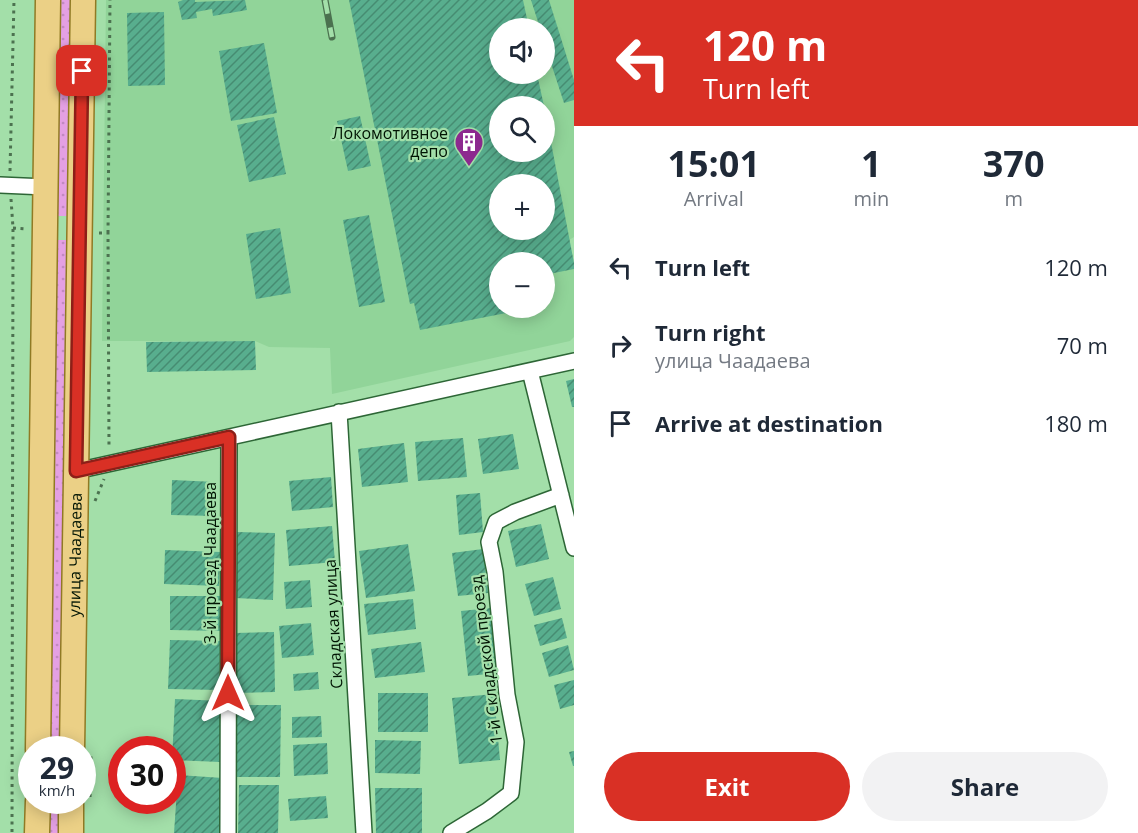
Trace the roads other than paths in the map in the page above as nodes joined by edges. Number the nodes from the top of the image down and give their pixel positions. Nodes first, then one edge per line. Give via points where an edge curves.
1 (48, 0) edge
2 (83, 0) edge
3 (5, 185) edge
4 (46, 187) junction
5 (574, 361) edge
6 (530, 371) junction
7 (339, 412) junction
8 (229, 437) junction
9 (76, 471) junction
10 (561, 495) junction
11 (574, 548) edge
12 (38, 736) edge
13 (72, 736) edge
14 (38, 814) edge
15 (71, 814) edge
16 (37, 833) edge
17 (71, 833) edge
18 (228, 833) edge
19 (364, 833) edge
20 (451, 833) edge

1 - 4 main road, улица Чаадаева
2 - 9 main road, улица Чаадаева
3 - 4 street
4 - 12 main road, улица Чаадаева
5 - 6 street
6 - 7 street
6 - 10 street
7 - 8 street
7 - 19 street, Складская улица
8 - 9 street
8 - 18 street, 3-й проезд Чаадаева
9 - 13 main road, улица Чаадаева
10 - 11 street
10 - 20 street, 1-й Складской проезд via 496,522 489,542 516,741 511,793
14 - 16 main road
15 - 17 main road

